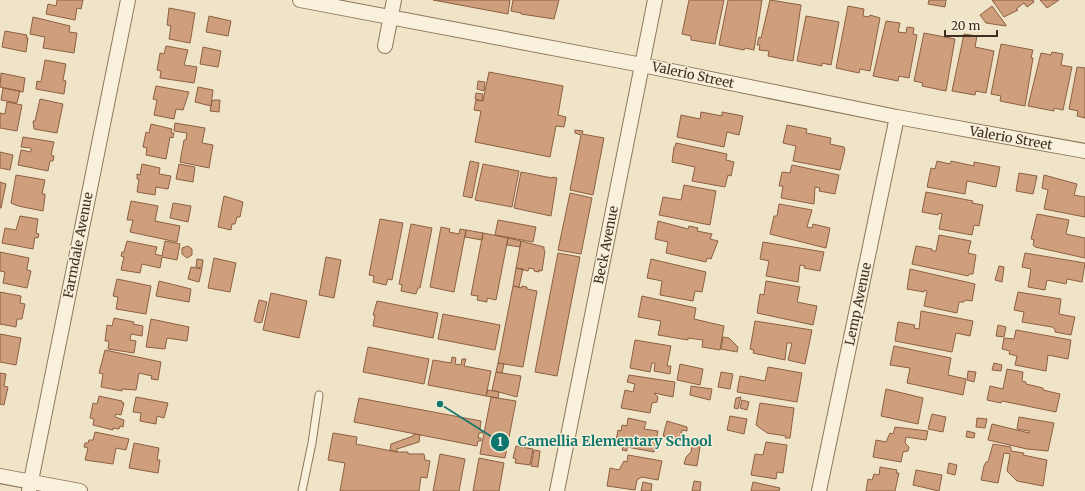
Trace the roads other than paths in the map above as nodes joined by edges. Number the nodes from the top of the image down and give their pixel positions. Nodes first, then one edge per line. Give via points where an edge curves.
1 (128, 0) edge
2 (300, 0) edge
3 (394, 0) edge
4 (655, 0) edge
5 (390, 17) junction
6 (385, 46) dead end
7 (642, 65) junction
8 (897, 117) junction
9 (1085, 151) edge
10 (319, 395) dead end
11 (0, 476) edge
12 (30, 486) edge
13 (80, 491) edge
14 (302, 491) edge
15 (557, 491) edge
16 (819, 491) edge

1 - 12 street, Farmdale Avenue
2 - 5 street, Valerio Street
3 - 5 street
4 - 7 street, Beck Avenue
5 - 6 street
5 - 7 street, Valerio Street
7 - 8 street, Valerio Street
7 - 15 street, Beck Avenue
8 - 9 street, Valerio Street
8 - 16 street, Lemp Avenue
10 - 14 lane
11 - 12 street
12 - 13 street

